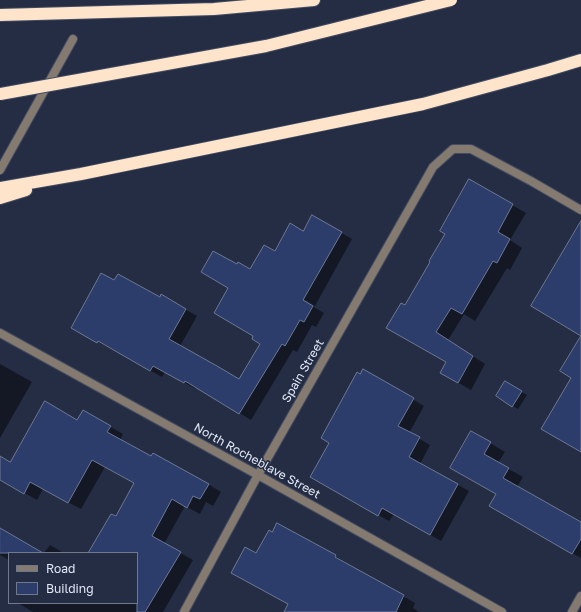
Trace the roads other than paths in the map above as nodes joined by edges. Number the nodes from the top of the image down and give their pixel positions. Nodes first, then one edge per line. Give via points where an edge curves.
1 (314, 0) edge
2 (451, 0) edge
3 (0, 15) edge
4 (73, 39) dead end
5 (581, 60) edge
6 (0, 94) edge
7 (0, 170) edge
8 (81, 174) junction
9 (0, 188) edge
10 (0, 198) edge
11 (581, 210) edge
12 (0, 333) edge
13 (258, 474) junction
14 (581, 596) edge
15 (184, 612) edge
16 (502, 612) edge
17 (572, 612) edge

1 - 3 highway via 214,9
2 - 6 highway, bridge via 266,46
4 - 7 street
5 - 8 highway via 423,104
8 - 9 highway
8 - 10 highway
11 - 13 street, Spain Street via 471,149 453,150 433,167
12 - 13 street, North Rocheblave Street
13 - 15 street, Spain Street
13 - 16 street, North Rocheblave Street
14 - 17 street

